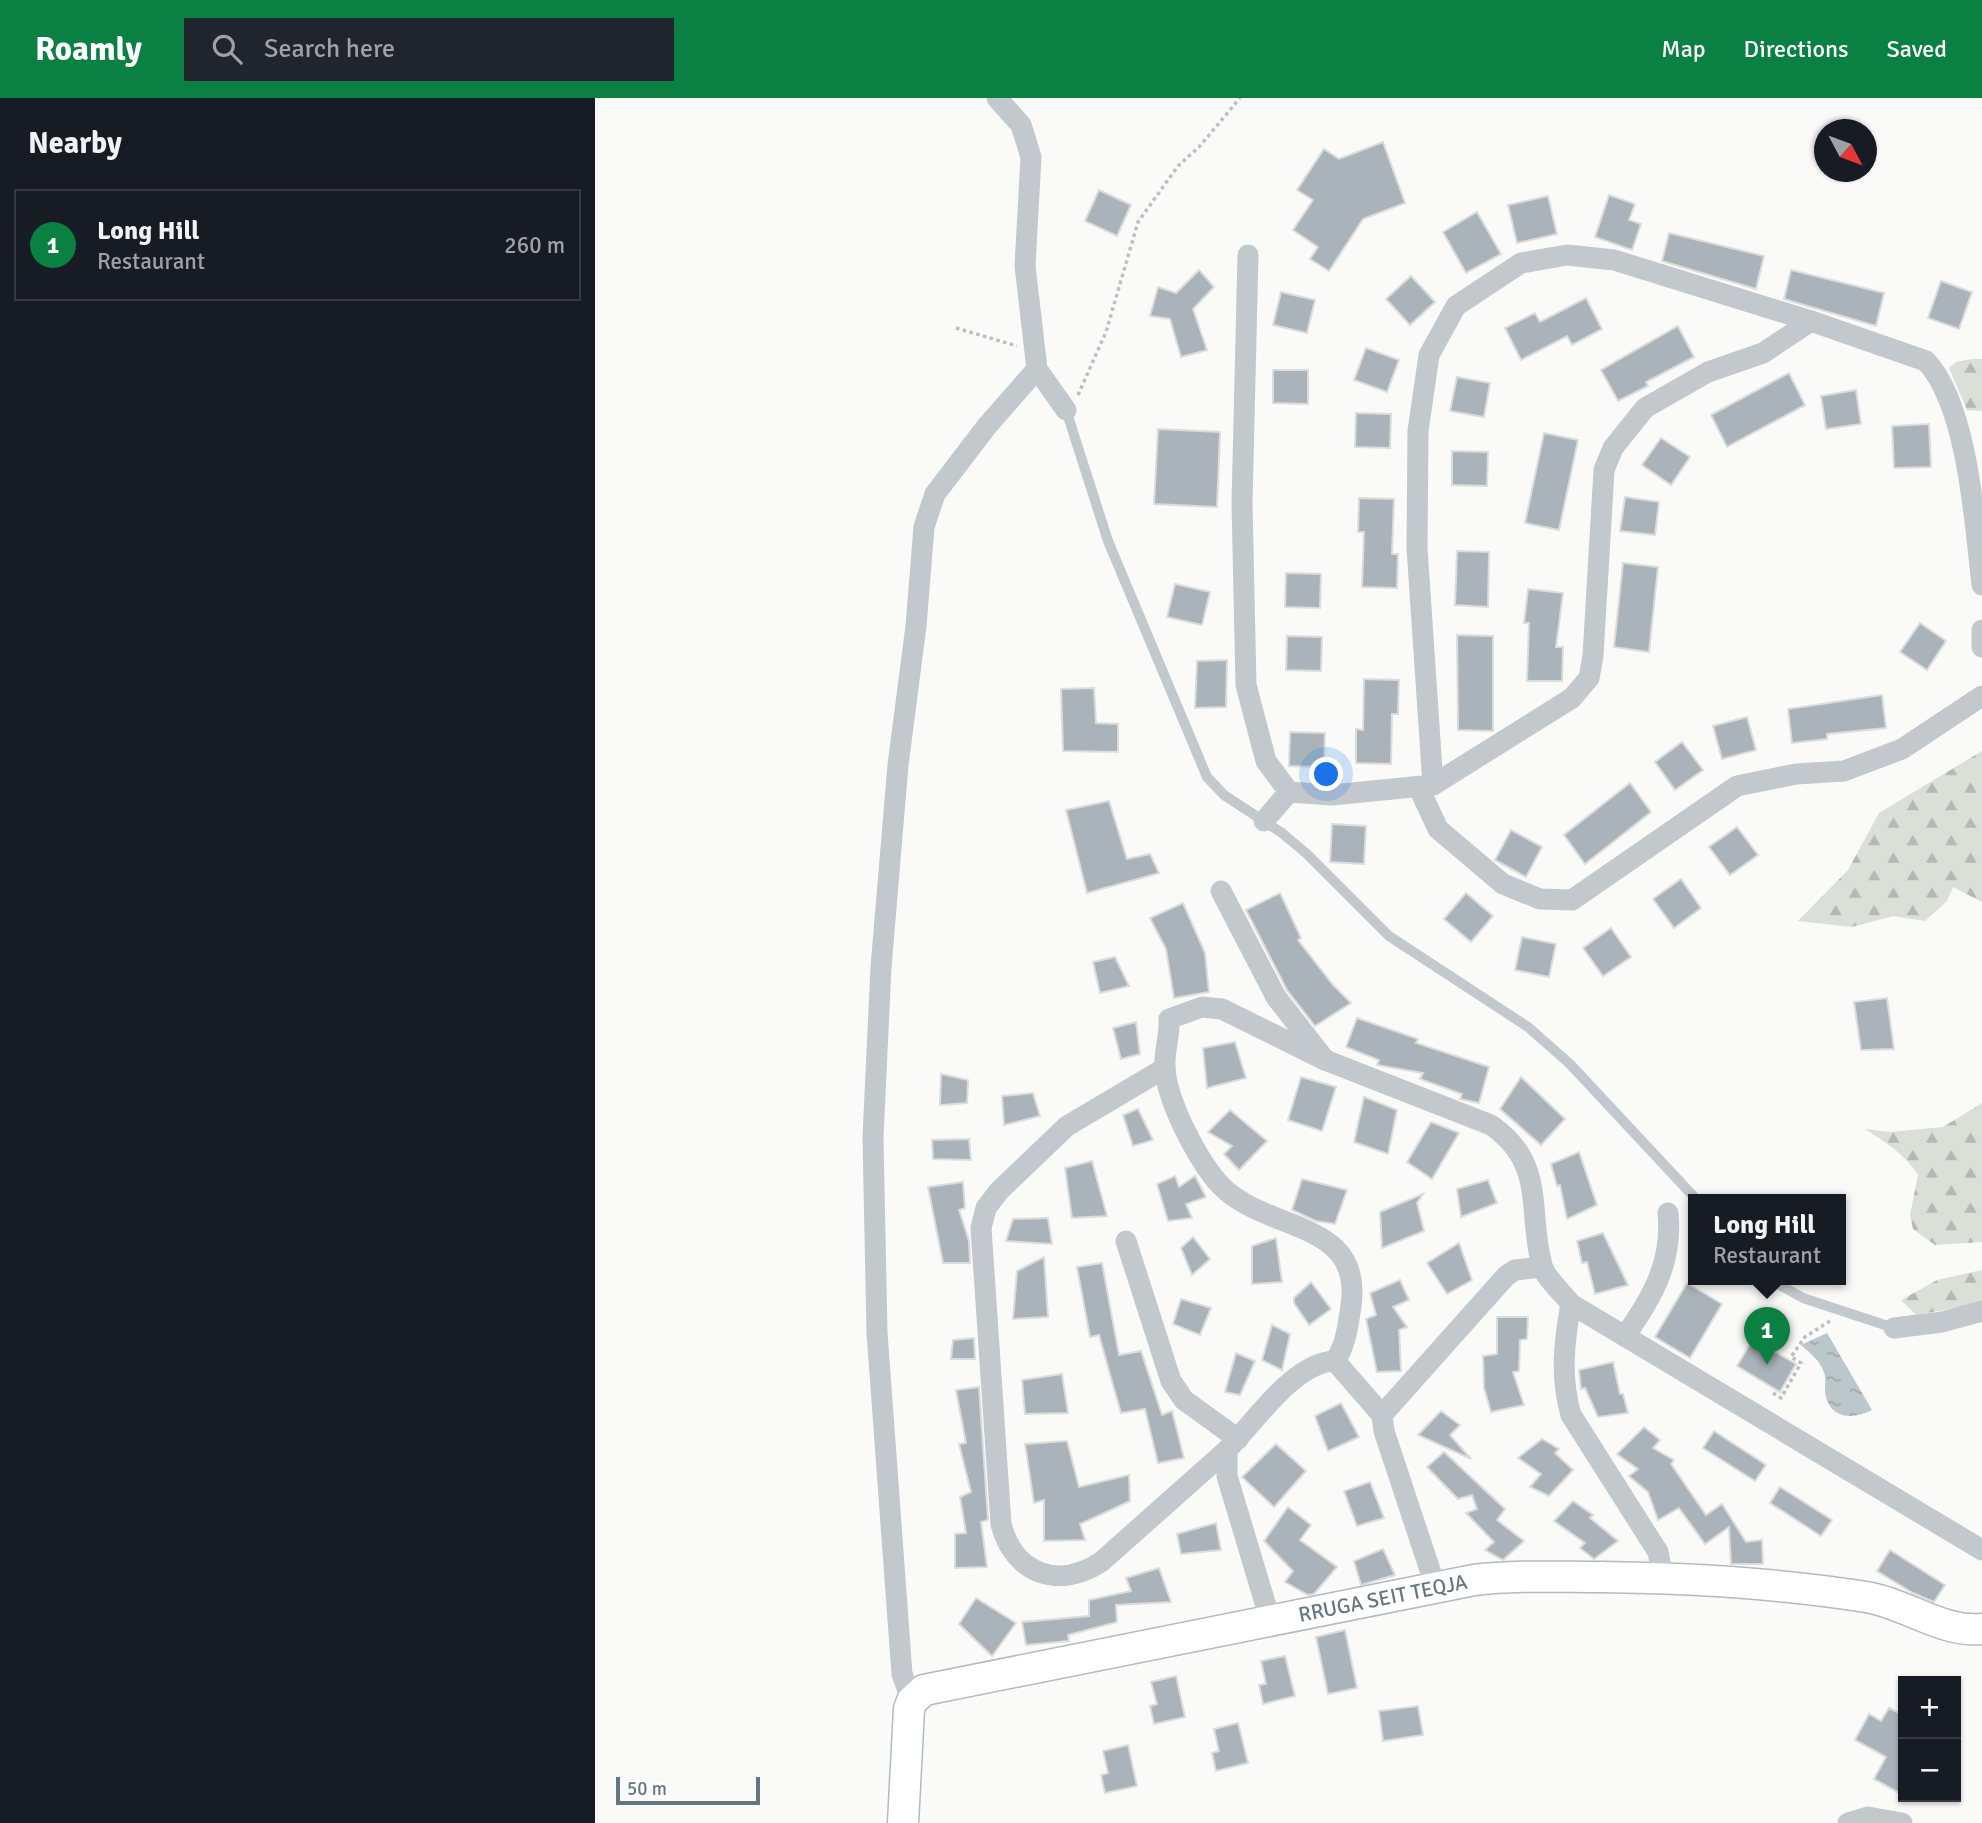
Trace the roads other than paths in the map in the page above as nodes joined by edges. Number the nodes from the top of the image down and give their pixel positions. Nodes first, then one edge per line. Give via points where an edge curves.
1 (997, 98) edge
2 (1248, 255) dead end
3 (1811, 321) junction
4 (1036, 360) junction
5 (1066, 410) joint
6 (1982, 585) edge
7 (1982, 630) edge
8 (1982, 647) edge
9 (1982, 696) edge
10 (1426, 786) junction
11 (1289, 792) junction
12 (1264, 821) junction
13 (1221, 891) dead end
14 (1325, 1060) junction
15 (1165, 1068) junction
16 (1691, 1194) edge
17 (1668, 1213) dead end
18 (1126, 1241) dead end
19 (1542, 1267) junction
20 (1780, 1285) edge
21 (1571, 1304) junction
22 (1982, 1311) edge
23 (1894, 1328) joint
24 (1625, 1336) junction
25 (1335, 1361) junction
26 (1382, 1415) junction
27 (1232, 1444) junction
28 (1982, 1550) edge
29 (1663, 1578) junction
30 (1436, 1588) junction
31 (1266, 1606) dead end
32 (1982, 1629) edge
33 (912, 1701) junction
34 (903, 1823) edge
35 (1848, 1823) edge
36 (1902, 1823) edge

1 - 4 street via 1021,125 1031,157 1025,266
2 - 11 street via 1242,503 1246,685 1266,761
3 - 6 street via 1926,362 1939,375 1969,474
3 - 10 street via 1763,353 1708,372 1645,408 1613,448 1604,470 1589,678 1572,698
3 - 10 street via 1614,260 1567,255 1521,263 1456,306 1429,355 1418,431 1417,548
4 - 5 street
4 - 33 street via 935,494 924,527 898,765 873,1137 877,1346 902,1674
5 - 12 lane via 1108,541 1207,777 1224,795
7 - 8 street
9 - 10 street via 1902,749 1844,771 1796,774 1737,786 1572,900 1540,900 1503,884 1438,829
10 - 11 street via 1332,795
11 - 12 street
12 - 16 lane via 1307,854 1389,936 1497,1005 1570,1063
13 - 14 street via 1276,997
14 - 15 street via 1241,1016 1202,1007 1169,1019
14 - 19 street via 1459,1111 1506,1136 1528,1168
15 - 25 street via 1182,1119 1215,1180 1249,1207 1333,1245 1348,1262 1352,1298 1342,1351
15 - 27 street via 1067,1126 986,1208 981,1228 1006,1544 1041,1574 1083,1574
17 - 24 street via 1670,1231 1657,1286
18 - 27 street via 1171,1381 1184,1400
19 - 21 street
19 - 26 street via 1515,1270 1506,1276
20 - 23 lane via 1803,1298
21 - 24 street
21 - 29 street via 1563,1367 1571,1415 1658,1552
22 - 23 street
24 - 28 street
25 - 26 street
25 - 27 street via 1319,1362 1295,1378
26 - 30 street
27 - 31 street via 1227,1476
29 - 30 main road, RRUGA SEIT TEQJA via 1503,1576
29 - 32 main road, RRUGA SEIT TEQJA via 1787,1585 1875,1598 1965,1630
30 - 33 main road, RRUGA SEIT TEQJA via 933,1687
33 - 34 main road
35 - 36 street via 1868,1817

